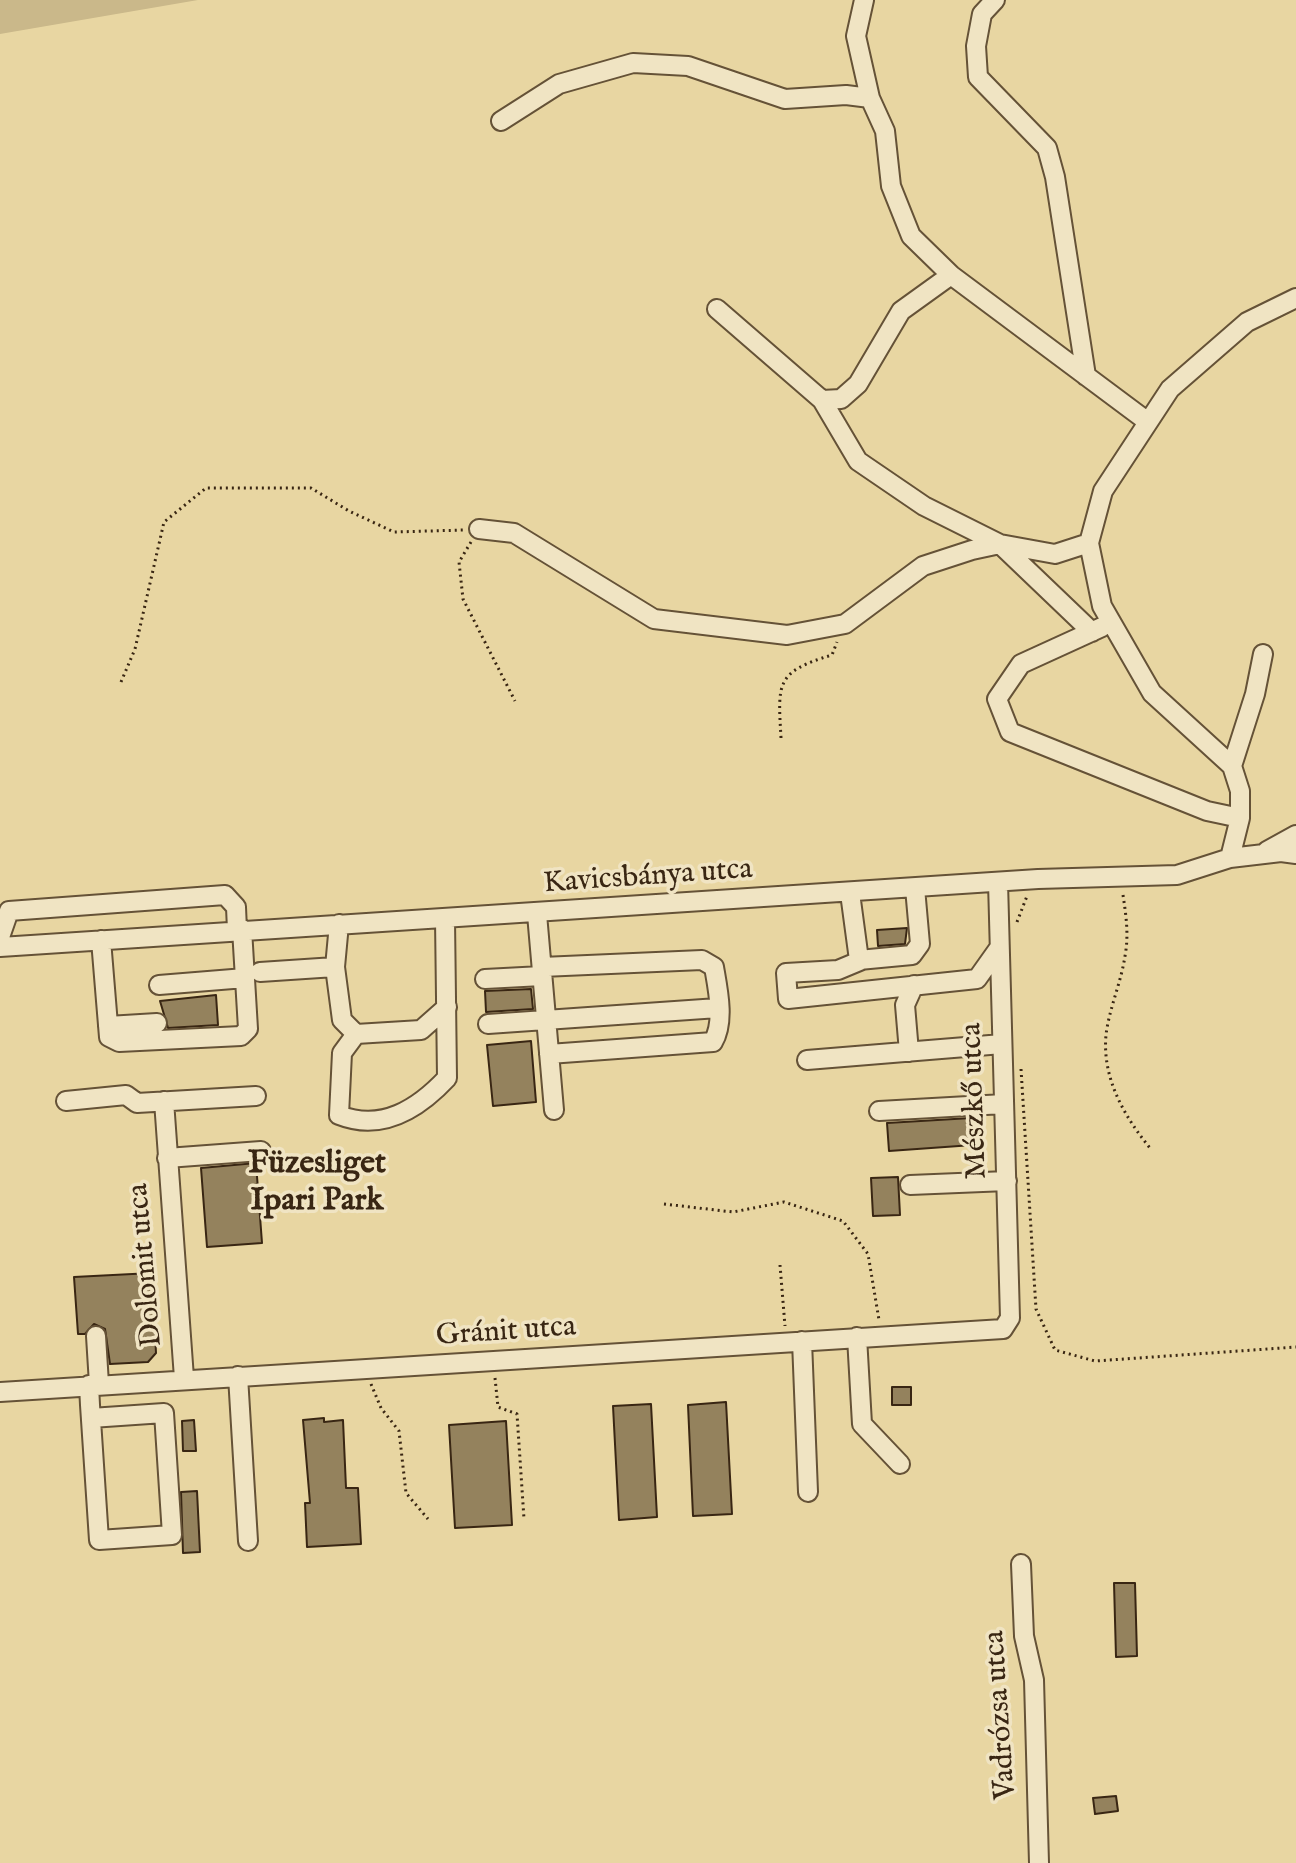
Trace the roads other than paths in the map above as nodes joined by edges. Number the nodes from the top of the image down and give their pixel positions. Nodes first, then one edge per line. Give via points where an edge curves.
1 (864, 0) edge
2 (995, 0) edge
3 (870, 98) junction
4 (501, 121) dead end
5 (951, 275) junction
6 (1296, 298) edge
7 (717, 309) dead end
8 (1086, 376) junction
9 (822, 400) junction
10 (1148, 422) junction
11 (479, 529) road end
12 (1089, 543) junction
13 (1000, 544) junction
14 (1111, 623) junction
15 (1092, 632) junction
16 (1263, 654) dead end
17 (1232, 766) junction
18 (1240, 818) junction
19 (1296, 835) edge
20 (1261, 854) junction
21 (1296, 854) edge
22 (1230, 858) junction
23 (998, 882) junction
24 (915, 888) junction
25 (850, 893) junction
26 (94, 905) junction
27 (537, 914) junction
28 (445, 919) junction
29 (339, 924) junction
30 (240, 930) junction
31 (0, 937) edge
32 (99, 940) junction
33 (0, 947) edge
34 (999, 948) junction
35 (862, 960) junction
36 (335, 967) junction
37 (542, 971) junction
38 (253, 975) junction
39 (485, 979) dead end
40 (159, 985) dead end
41 (914, 985) junction
42 (447, 1007) junction
43 (718, 1008) junction
44 (546, 1019) junction
45 (157, 1023) dead end
46 (488, 1024) dead end
47 (108, 1026) junction
48 (356, 1034) junction
49 (1002, 1044) junction
50 (909, 1052) junction
51 (549, 1054) junction
52 (807, 1060) dead end
53 (256, 1096) dead end
54 (66, 1101) dead end
55 (164, 1101) junction
56 (1004, 1104) junction
57 (554, 1110) dead end
58 (879, 1111) dead end
59 (261, 1151) dead end
60 (166, 1152) junction
61 (1007, 1181) junction
62 (910, 1185) dead end
63 (1010, 1318) joint
64 (96, 1336) dead end
65 (857, 1337) junction
66 (794, 1341) junction
67 (238, 1376) junction
68 (184, 1378) junction
69 (94, 1385) junction
70 (0, 1392) edge
71 (91, 1418) junction
72 (900, 1464) dead end
73 (808, 1492) dead end
74 (248, 1541) dead end
75 (1021, 1564) dead end
76 (1039, 1863) edge

1 - 3 street via 856,36
2 - 8 street via 982,14 978,77 1047,148
3 - 4 street via 785,99 688,66 633,63 559,84
3 - 5 street via 885,131 891,186 911,236
5 - 8 street
5 - 9 street via 901,311 858,384 841,399
6 - 10 street via 1247,322 1170,389
7 - 9 street
8 - 10 street
9 - 13 street via 858,461 924,506
10 - 12 street via 1103,491
11 - 13 street via 514,533 654,619 787,635 845,624 923,566
12 - 13 street via 1055,554
12 - 14 street via 1102,606
13 - 15 street
14 - 15 street
14 - 17 street via 1152,693
15 - 18 street via 1021,664 997,699 1010,732 1207,811
16 - 17 street
17 - 18 street via 1240,791
18 - 22 street
19 - 20 street
20 - 21 street, Kavicsbánya utca
20 - 22 street, Kavicsbánya utca
22 - 23 street, Kavicsbánya utca via 1177,875
23 - 24 street, Kavicsbánya utca
23 - 34 street, Mészkő utca
24 - 25 street, Kavicsbánya utca
24 - 35 street via 920,944 912,955
25 - 27 street, Kavicsbánya utca
25 - 35 street
26 - 30 street via 225,895 236,907
26 - 31 street via 9,911
26 - 32 street
27 - 28 street, Kavicsbánya utca
27 - 37 street
28 - 29 street, Kavicsbánya utca
28 - 42 street
29 - 30 street, Kavicsbánya utca
29 - 36 street
30 - 32 street, Kavicsbánya utca
30 - 38 street
32 - 33 street, Kavicsbánya utca
32 - 47 street
34 - 41 street via 977,979
34 - 49 street, Mészkő utca
35 - 41 street via 838,970 786,973 788,999
36 - 38 street
36 - 48 street via 342,1020
37 - 39 street
37 - 43 street via 702,960 714,967
37 - 44 street
38 - 40 street
38 - 47 street via 248,1029 241,1036 119,1042 109,1037
41 - 50 street via 905,1005
42 - 48 street via 421,1030
42 - 48 street via 447,1078 424,1102 386,1121 352,1121 339,1115 342,1053
43 - 44 street
43 - 51 street via 719,1033 713,1042
44 - 46 street
44 - 51 street
45 - 47 street
49 - 50 street
49 - 56 street, Mészkő utca
50 - 52 street
51 - 57 street
53 - 55 street
54 - 55 street via 126,1095 137,1103
55 - 60 street, Dolomit utca
56 - 58 street
56 - 61 street, Mészkő utca
59 - 60 street
60 - 68 street, Dolomit utca
61 - 62 street
61 - 63 street, Mészkő utca
63 - 65 street, Gránit utca via 1003,1329
64 - 69 street
65 - 66 street, Gránit utca
65 - 72 street via 862,1424
66 - 67 street, Gránit utca
66 - 73 street
67 - 68 street, Gránit utca
67 - 74 street
68 - 69 street, Gránit utca
69 - 70 street, Gránit utca
69 - 71 street
71 - 71 street via 99,1540 172,1535 164,1413
75 - 76 street, Vadrózsa utca via 1024,1636 1034,1680

